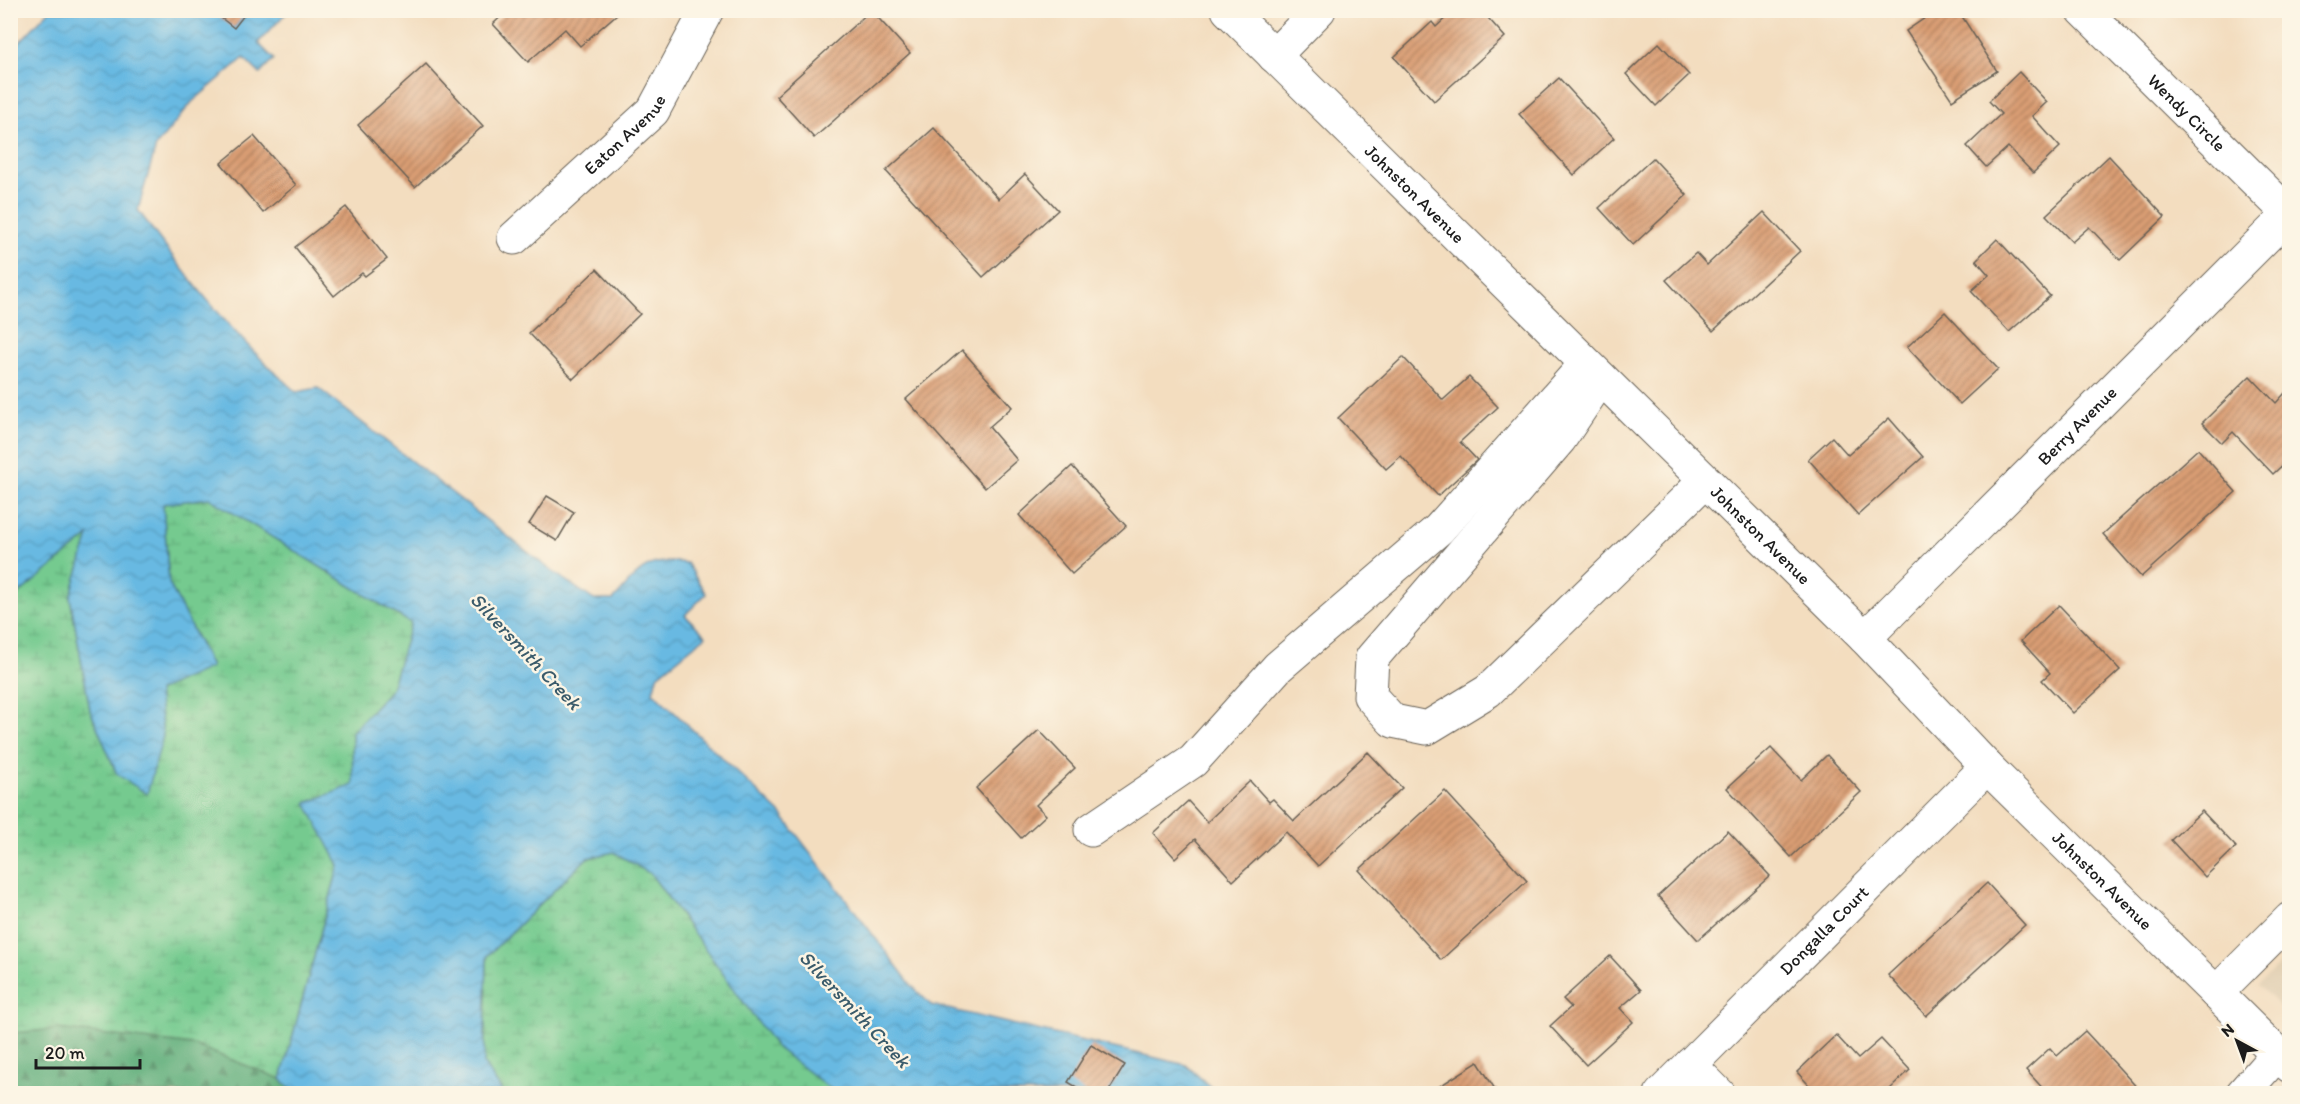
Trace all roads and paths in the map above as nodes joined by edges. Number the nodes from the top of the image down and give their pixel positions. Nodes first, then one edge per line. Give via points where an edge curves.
1 (707, 10) edge
2 (1228, 10) edge
3 (1319, 10) edge
4 (2083, 10) edge
5 (1274, 56) junction
6 (2289, 214) edge
7 (514, 238) dead end
8 (1594, 371) junction
9 (1705, 481) junction
10 (1865, 639) junction
11 (1987, 767) junction
12 (1091, 830) dead end
13 (2289, 919) edge
14 (2216, 993) junction
15 (2283, 1060) edge
16 (1690, 1065) junction
17 (1660, 1094) edge
18 (1719, 1094) edge
19 (2242, 1094) edge

1 - 7 street, Eaton Avenue via 653,111
2 - 5 street, Johnston Avenue
3 - 5 street
4 - 6 street, Wendy Circle
5 - 8 street, Johnston Avenue
6 - 10 street, Berry Avenue
8 - 9 street, Johnston Avenue
8 - 9 street via 1560,439 1372,658 1370,696 1393,721 1427,728 1488,691
8 - 12 street via 1439,529 1278,667 1193,761
9 - 10 street, Johnston Avenue
10 - 11 street, Johnston Avenue
11 - 14 street, Johnston Avenue
11 - 16 street, Dongalla Court
13 - 14 street
14 - 15 street, Johnston Avenue
15 - 19 street
16 - 17 street, Dongalla Court
16 - 18 street

